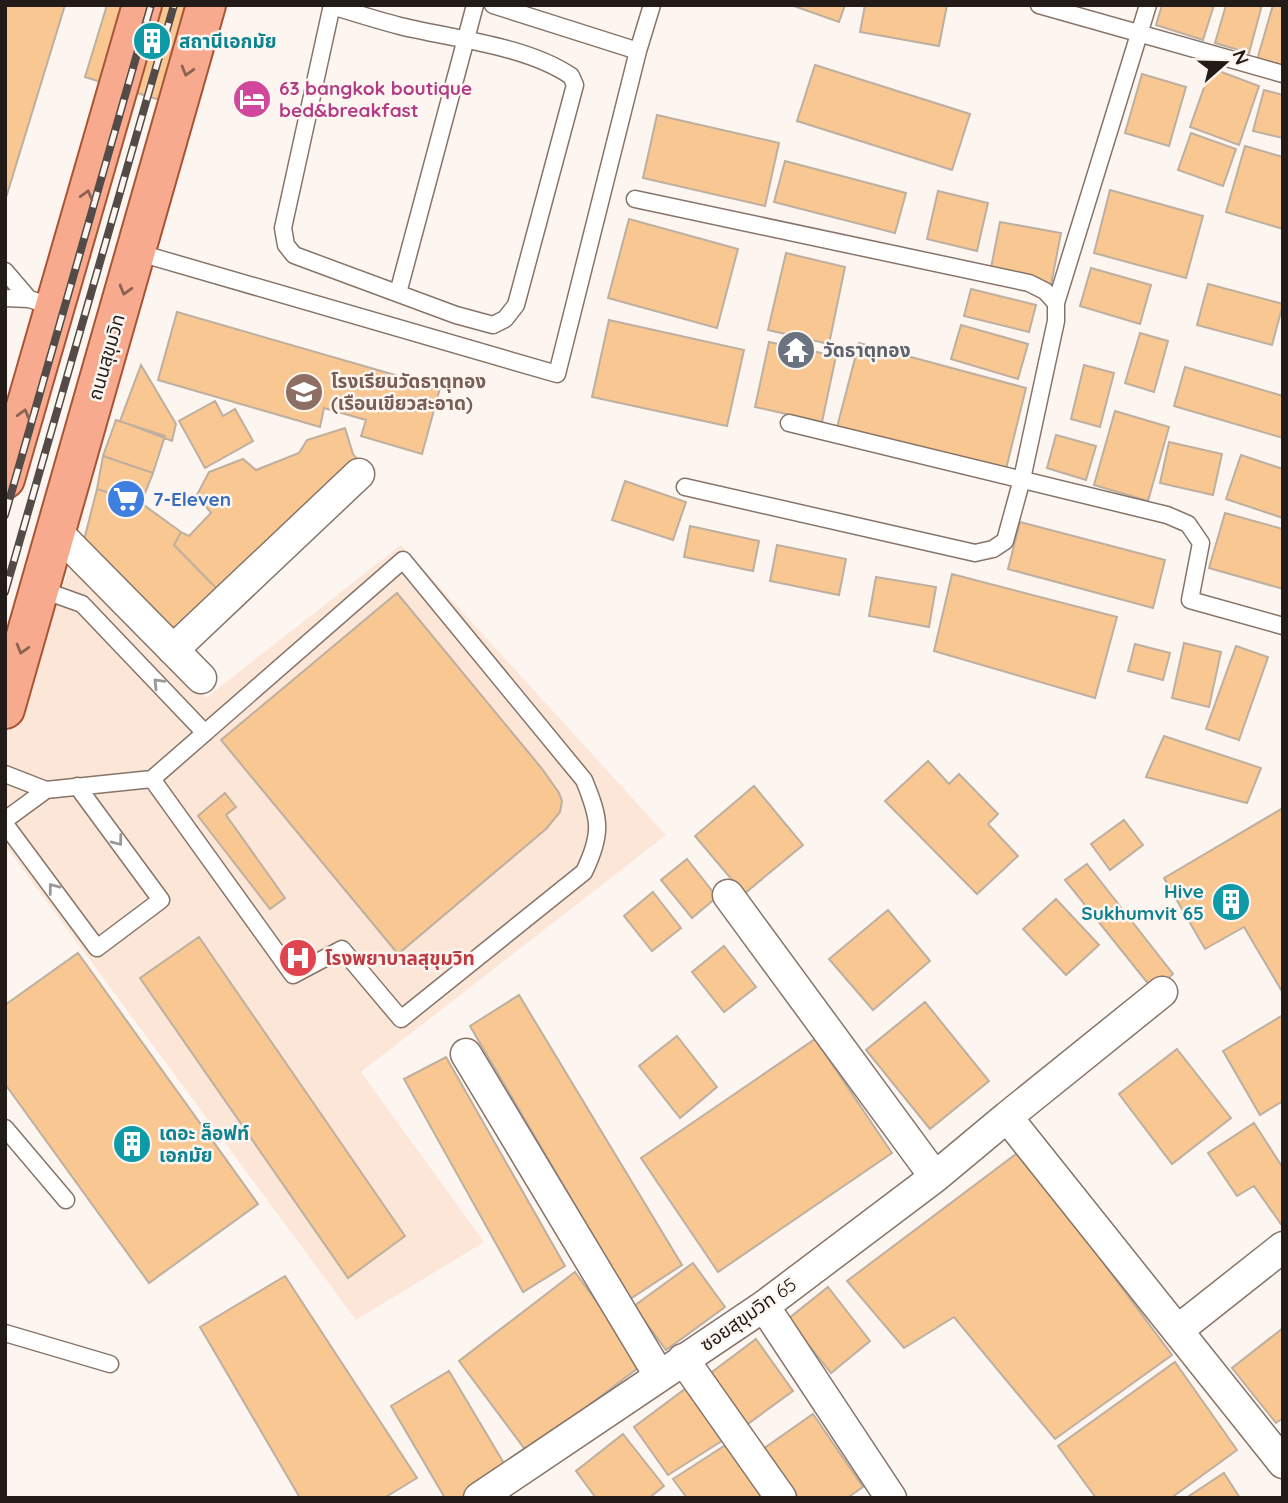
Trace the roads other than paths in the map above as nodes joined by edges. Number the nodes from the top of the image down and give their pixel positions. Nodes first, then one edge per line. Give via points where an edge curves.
1 (142, 5) edge
2 (206, 5) edge
3 (475, 5) edge
4 (493, 5) edge
5 (652, 5) edge
6 (1039, 5) edge
7 (1148, 5) edge
8 (332, 6) edge
9 (1141, 34) junction
10 (466, 39) junction
11 (638, 51) junction
12 (1283, 74) edge
13 (635, 199) dead end
14 (136, 253) junction
15 (5, 271) edge
16 (398, 293) junction
17 (5, 298) edge
18 (42, 303) junction
19 (1056, 303) junction
20 (789, 422) dead end
21 (359, 474) dead end
22 (5, 479) edge
23 (1022, 479) junction
24 (685, 487) dead end
25 (56, 531) junction
26 (40, 589) junction
27 (1283, 625) edge
28 (173, 650) junction
29 (201, 678) dead end
30 (5, 709) edge
31 (205, 733) junction
32 (5, 774) edge
33 (152, 779) junction
34 (77, 786) junction
35 (46, 790) junction
36 (5, 822) edge
37 (728, 895) dead end
38 (1162, 992) dead end
39 (466, 1054) dead end
40 (1007, 1117) junction
41 (5, 1128) edge
42 (935, 1177) junction
43 (66, 1200) dead end
44 (1283, 1247) edge
45 (764, 1306) junction
46 (1178, 1330) junction
47 (5, 1333) edge
48 (110, 1364) dead end
49 (671, 1367) junction
50 (1283, 1464) edge
51 (479, 1498) edge
52 (781, 1498) edge
53 (891, 1498) edge

18 -> 1 main road
2 -> 14 main road, ถนนสุขุมวิท
3 - 10 lane
4 - 11 lane
5 - 11 lane
6 - 9 lane
7 - 9 lane
8 - 10 lane
8 - 16 lane via 283,228 286,245 294,255 331,271
9 - 12 lane
9 - 19 lane
10 - 16 lane
10 - 16 lane via 562,70 575,85 516,305 505,319 493,325
11 - 14 lane via 557,374
13 - 19 lane via 1029,283
14 -> 25 main road, ถนนสุขุมวิท
15 - 18 lane
17 - 18 lane
22 -> 18 main road
19 - 23 lane
20 - 23 lane
21 - 28 street
23 - 24 lane via 1005,541 975,553
23 - 27 lane via 1167,514 1188,524 1201,543 1190,600
25 - 26 main road, ถนนสุขุมวิท
25 - 28 street
26 -> 30 main road, ถนนสุขุมวิท
31 -> 26 lane via 82,604
28 - 29 street
31 - 33 lane
31 - 33 lane via 403,560 584,780 598,823 597,846 584,872 401,1019 342,949 293,975
32 - 35 lane
33 - 34 lane
34 - 35 lane
34 -> 36 lane via 161,900 97,948
35 - 36 lane
37 - 42 street
38 - 40 street, ซอยสุขุมวิท 65
39 - 49 street
40 - 42 street, ซอยสุขุมวิท 65
40 - 46 street
41 - 43 lane
42 - 45 street, ซอยสุขุมวิท 65
44 - 46 street
45 - 49 street, ซอยสุขุมวิท 65
45 - 53 street
46 - 50 street
47 - 48 lane
49 - 51 street, ซอยสุขุมวิท 65
49 - 52 street

